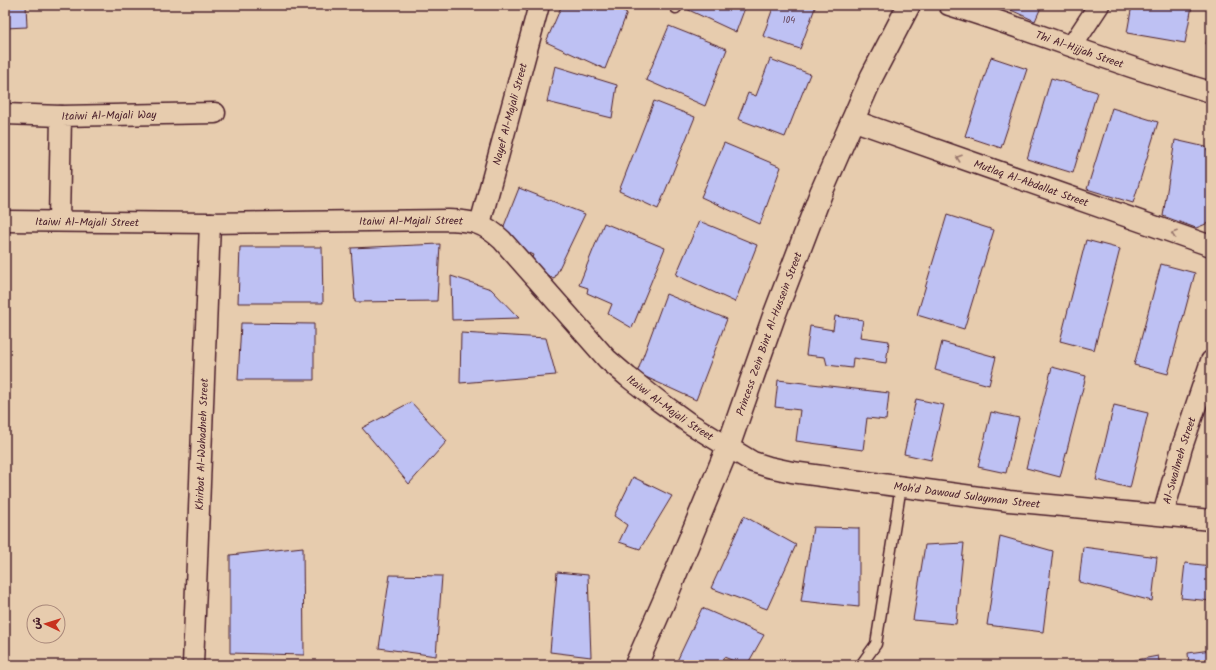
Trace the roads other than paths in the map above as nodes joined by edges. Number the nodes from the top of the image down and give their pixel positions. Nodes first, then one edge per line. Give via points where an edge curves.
1 (539, 5) edge
2 (909, 5) edge
3 (949, 5) edge
4 (1099, 5) edge
5 (1072, 46) junction
6 (1211, 92) edge
7 (215, 113) dead end
8 (5, 114) edge
9 (61, 116) junction
10 (852, 120) junction
11 (5, 221) edge
12 (59, 221) junction
13 (210, 223) junction
14 (480, 224) junction
15 (1211, 246) edge
16 (1211, 363) edge
17 (728, 448) junction
18 (901, 486) junction
19 (1163, 515) junction
20 (1211, 520) edge
21 (193, 665) edge
22 (636, 665) edge
23 (861, 665) edge

1 - 14 street, Nayef Al-Majali Street
2 - 10 street, Princess Zein Bint Al-Hussein Street
3 - 5 street, Thi Al-Hijjah Street
4 - 5 street
5 - 6 street, Thi Al-Hijjah Street
7 - 9 street, Itaiwi Al-Majali Way
8 - 9 street
9 - 12 street, Itaiwi Al-Majali Way
15 -> 10 street, Mutlaq Al-Abdallat Street
10 - 17 street, Princess Zein Bint Al-Hussein Street via 774,316
11 - 12 street, Itaiwi Al-Majali Street
12 - 13 street, Itaiwi Al-Majali Street
13 - 14 street, Itaiwi Al-Majali Street via 466,220
13 - 21 street, Khirbat Al-Wahadneh Street
14 - 17 street, Itaiwi Al-Majali Street via 492,230 502,240 607,359 660,402
16 - 19 street, Al-Swailmeh Street via 1182,447
17 - 18 street, Moh'd Dawoud Sulayman Street via 753,462 769,467
17 - 22 street, Princess Zein Bint Al-Hussein Street
18 - 19 street, Moh'd Dawoud Sulayman Street via 1009,500
18 - 23 lane via 876,644
19 - 20 street, Moh'd Dawoud Sulayman Street

